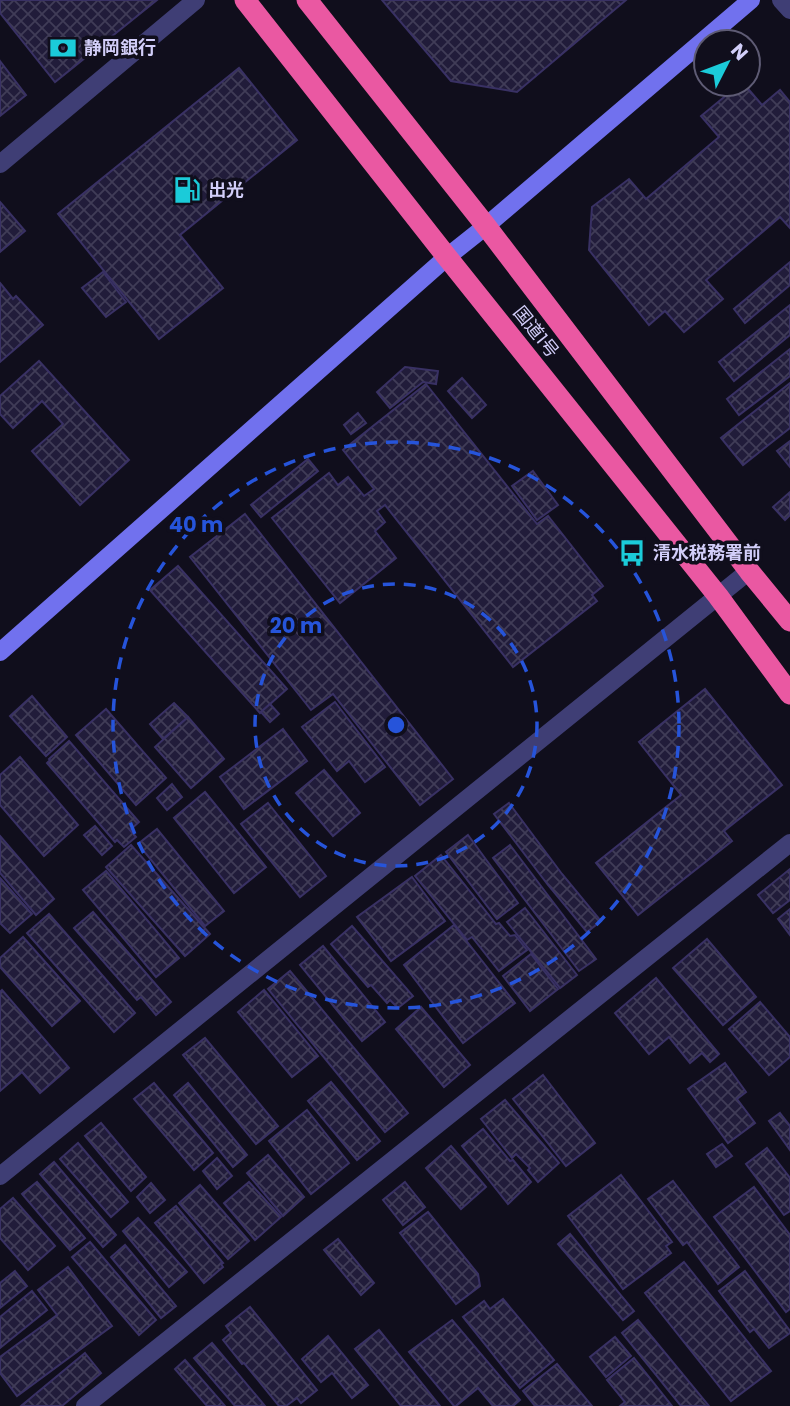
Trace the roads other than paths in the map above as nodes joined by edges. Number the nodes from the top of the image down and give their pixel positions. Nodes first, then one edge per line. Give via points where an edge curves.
1 (195, 0) edge
2 (245, 0) edge
3 (307, 0) edge
4 (751, 0) edge
5 (781, 0) edge
6 (790, 10) edge
7 (0, 164) edge
8 (486, 226) junction
9 (447, 257) junction
10 (749, 570) junction
11 (718, 596) junction
12 (790, 621) edge
13 (0, 652) edge
14 (790, 694) edge
15 (790, 843) edge
16 (0, 1176) edge
17 (85, 1406) edge

1 - 7 street
2 - 9 highway, 国道1号
3 - 8 highway, 国道1号
4 - 8 street
5 - 6 street
8 - 9 street
8 - 10 highway, 国道1号
9 - 11 highway, 国道1号
9 - 13 street
10 - 11 street
10 - 12 highway, 国道1号
11 - 14 highway, 国道1号
11 - 16 street
15 - 17 street

